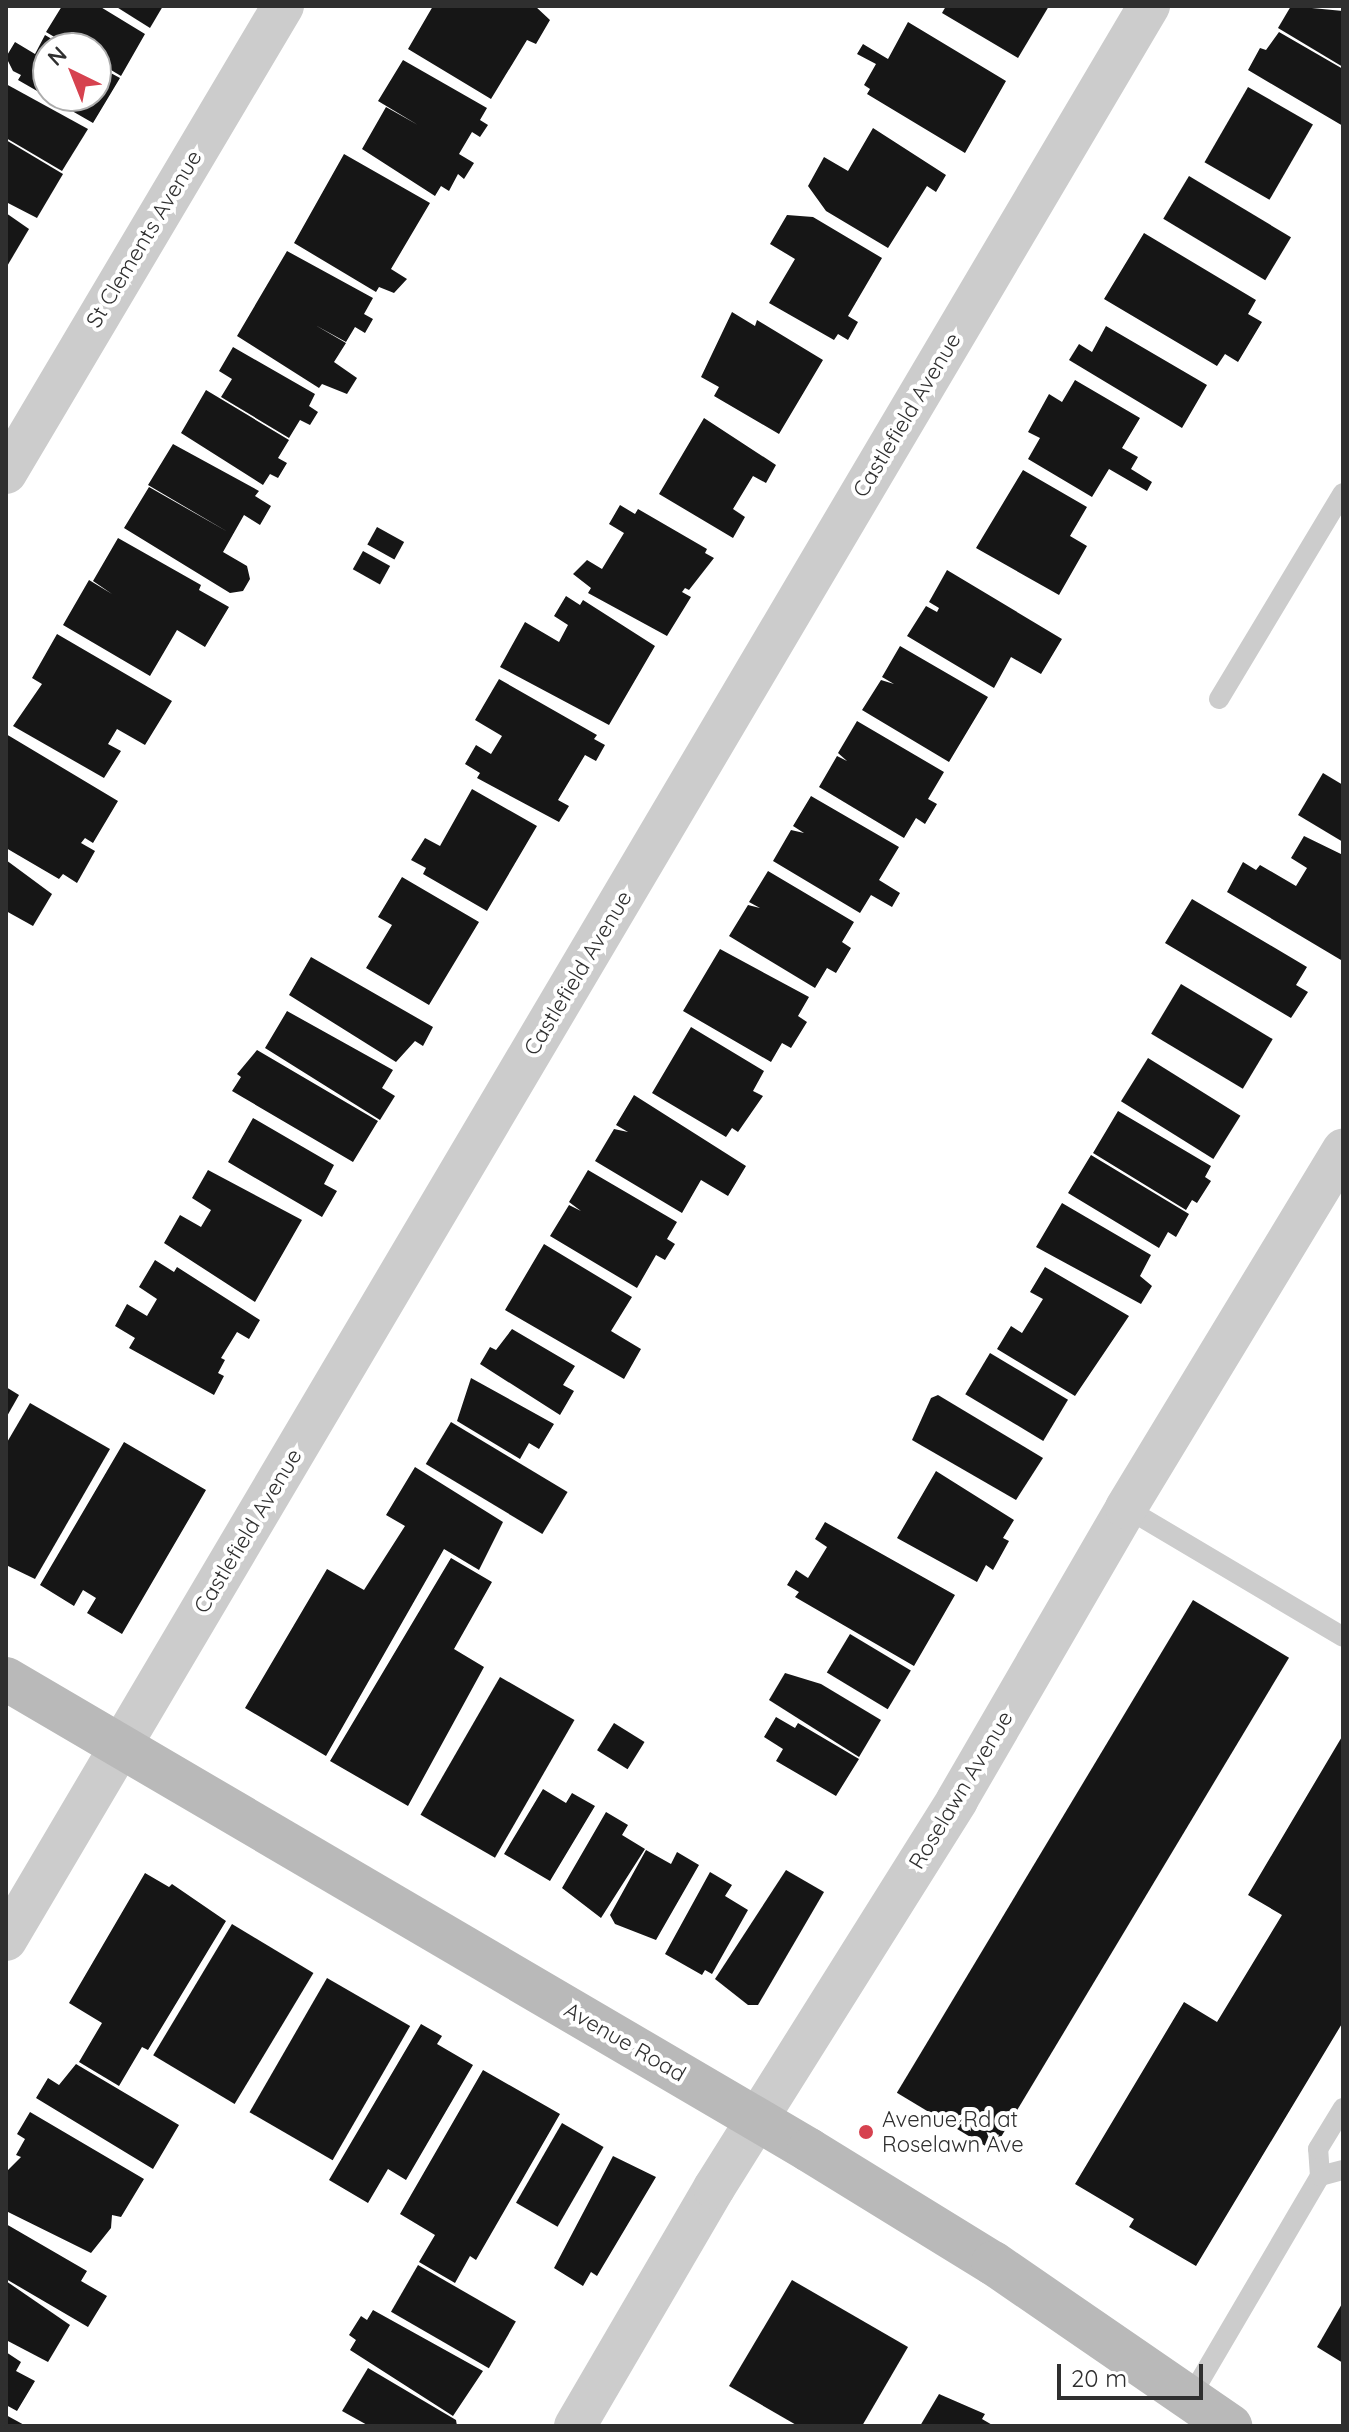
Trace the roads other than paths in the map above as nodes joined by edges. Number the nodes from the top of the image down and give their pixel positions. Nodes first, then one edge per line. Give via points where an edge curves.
1 (283, 6) edge
2 (1149, 6) edge
3 (6, 473) edge
4 (1343, 493) edge
5 (1336, 522) edge
6 (1219, 699) dead end
7 (1343, 1150) edge
8 (1126, 1508) junction
9 (1343, 1637) edge
10 (6, 1679) edge
11 (119, 1748) junction
12 (6, 1940) edge
13 (1343, 2108) edge
14 (758, 2120) junction
15 (1343, 2170) edge
16 (1320, 2176) junction
17 (1191, 2396) junction
18 (575, 2426) edge
19 (1230, 2426) edge

1 - 3 street, St Clements Avenue
2 - 11 street, Castlefield Avenue
4 - 5 lane
5 - 6 lane
7 - 8 street, Roselawn Avenue
8 - 9 lane
8 - 14 street, Roselawn Avenue via 957,1800
10 - 11 main road, Avenue Road
11 - 12 street, Castlefield Avenue
11 - 14 main road, Avenue Road
13 - 16 lane via 1318,2149
14 - 17 main road, Avenue Road via 993,2263
14 - 18 street, Roselawn Avenue
15 - 16 lane
16 - 17 lane
17 - 19 main road, Avenue Road

